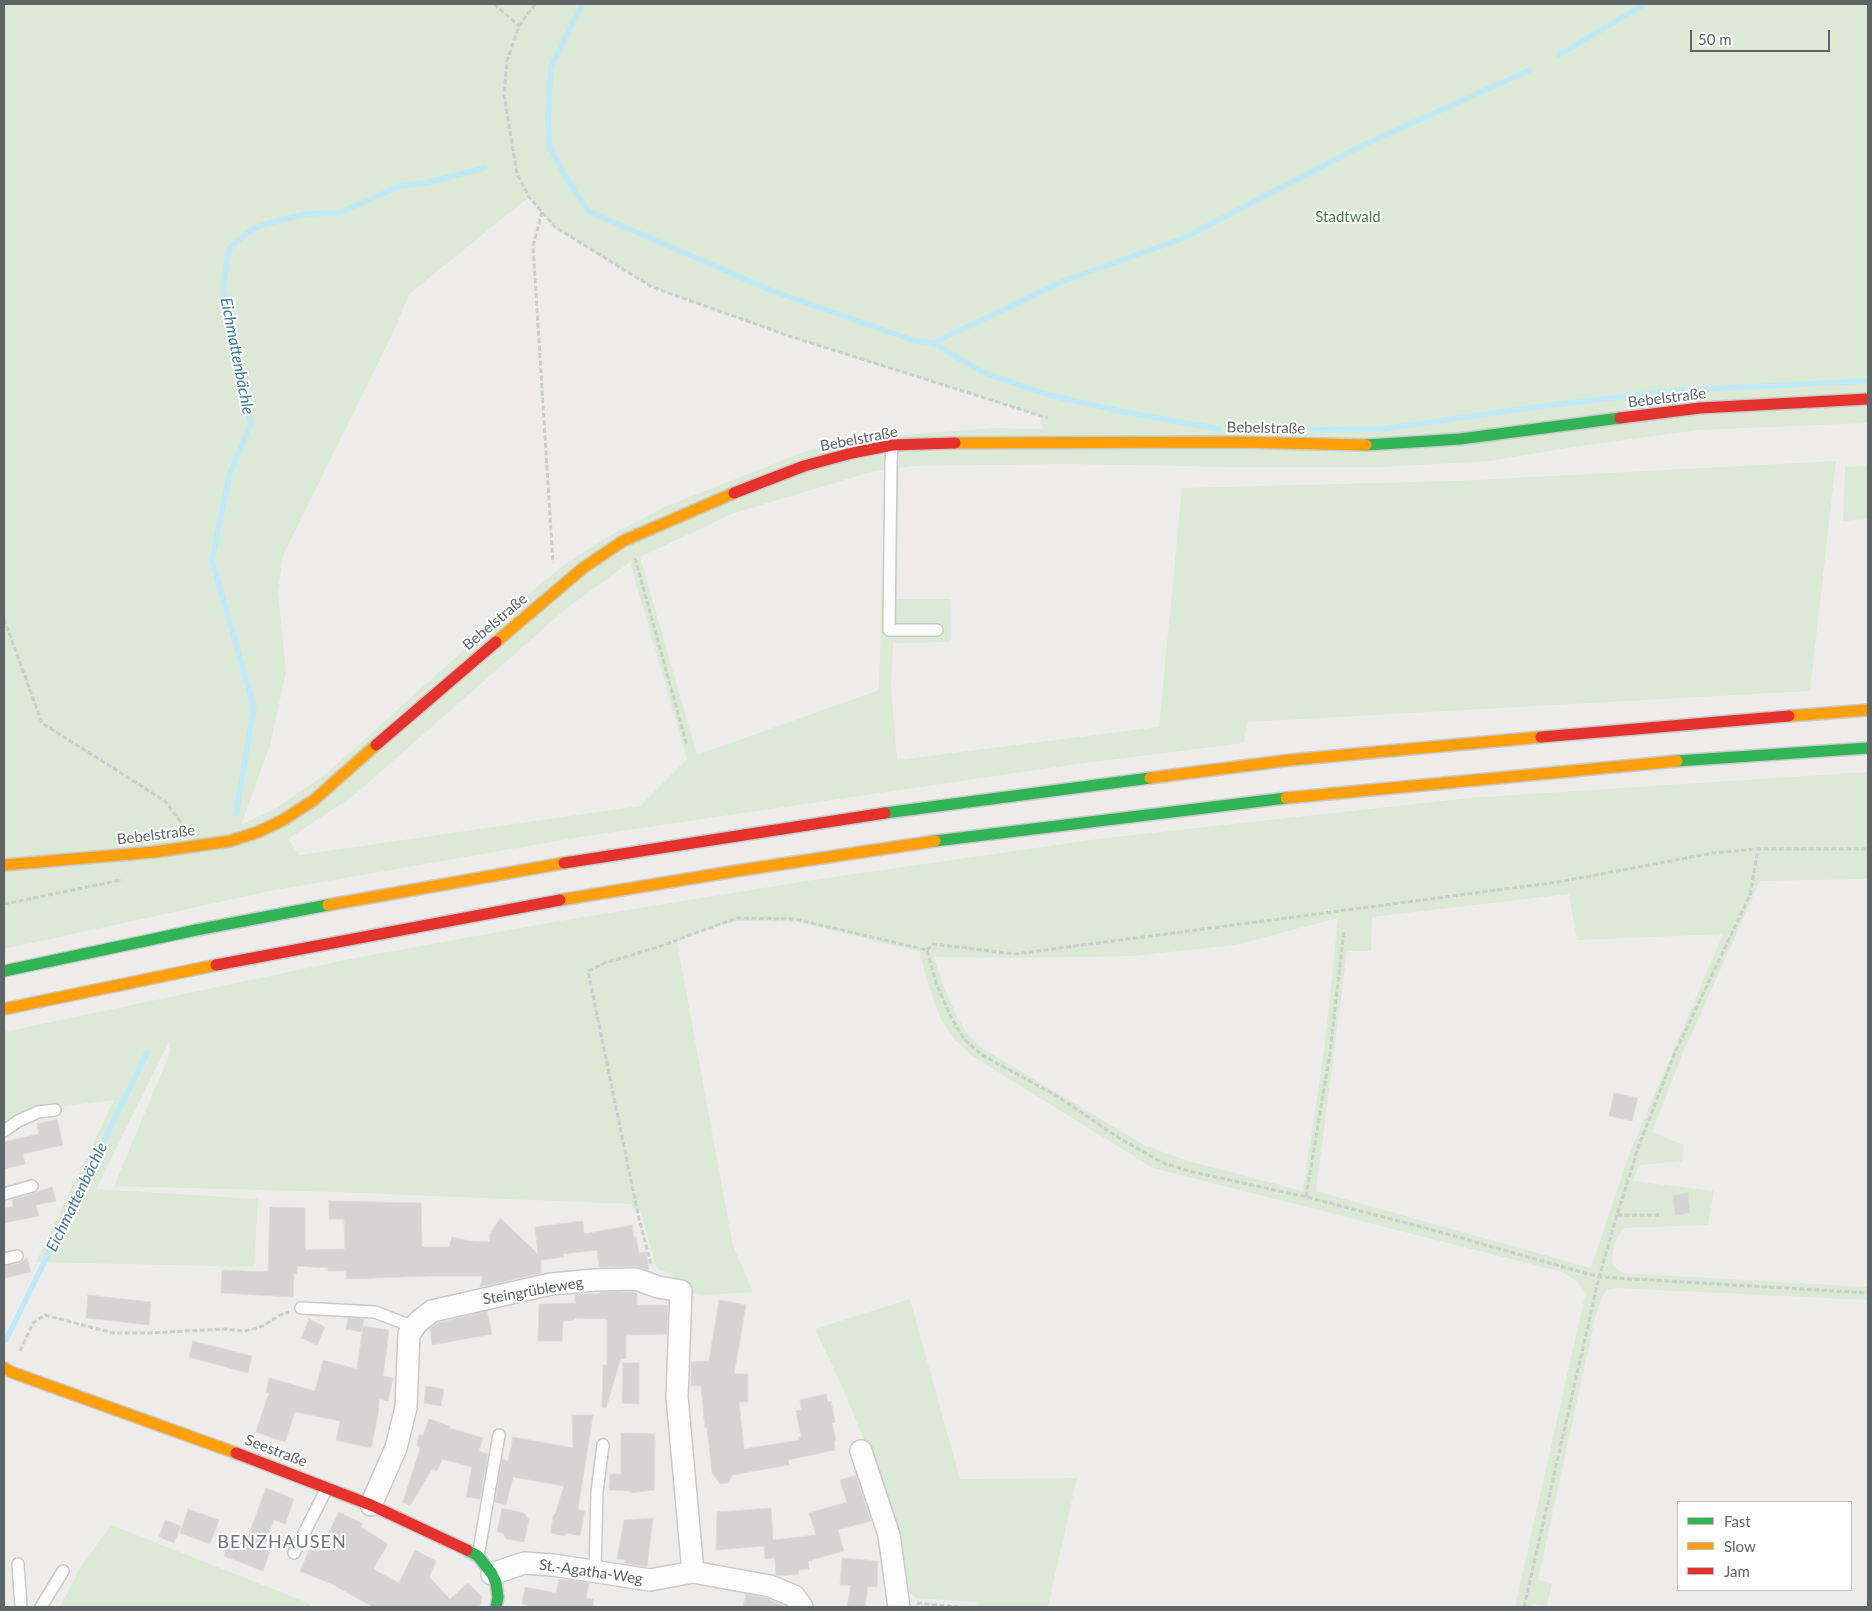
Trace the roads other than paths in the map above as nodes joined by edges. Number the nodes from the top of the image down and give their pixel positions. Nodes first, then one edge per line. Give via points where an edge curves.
1 (1868, 399) edge
2 (892, 445) junction
3 (937, 630) dead end
4 (1868, 710) edge
5 (1868, 748) edge
6 (4, 865) edge
7 (4, 971) edge
8 (4, 1009) edge
9 (55, 1110) dead end
10 (4, 1131) edge
11 (32, 1186) dead end
12 (4, 1194) edge
13 (17, 1256) dead end
14 (4, 1259) edge
15 (301, 1308) road end
16 (414, 1327) junction
17 (6, 1373) edge
18 (499, 1435) dead end
19 (603, 1444) dead end
20 (861, 1451) dead end
21 (327, 1488) junction
22 (371, 1505) junction
23 (294, 1553) dead end
24 (478, 1556) junction
25 (18, 1564) dead end
26 (63, 1571) dead end
27 (595, 1571) junction
28 (693, 1572) junction
29 (492, 1574) junction
30 (899, 1604) edge
31 (21, 1607) edge
32 (41, 1607) edge
33 (496, 1607) edge
34 (802, 1607) edge

1 - 2 main road, Bebelstraße via 1700,408 1460,439 1364,445 1089,441
2 - 3 lane via 889,630
2 - 6 main road, Bebelstraße via 804,466 742,489 628,539 582,568 314,800 258,832 230,841 154,852
4 - 7 main road via 1290,760 974,800 737,834 496,874 196,930
5 - 8 main road via 1298,796 976,835 560,900 228,962
9 - 10 lane via 38,1112
11 - 12 lane
13 - 14 lane
15 - 16 lane via 375,1312
16 - 22 street via 409,1334 406,1407 396,1448
16 - 28 street, Steingrübleweg via 432,1311 551,1284 636,1279 658,1287 681,1290 677,1397
17 - 21 main road, Seestraße via 194,1436
18 - 24 lane
19 - 27 lane via 597,1492
20 - 30 street via 889,1535
21 - 22 main road, Seestraße
21 - 23 lane
22 - 24 main road, Seestraße
24 - 29 main road, Seestraße
25 - 31 lane
26 - 32 lane
27 - 28 street, St.-Agatha-Weg via 650,1580
27 - 29 street, St.-Agatha-Weg via 524,1563
28 - 34 street, St.-Agatha-Weg via 770,1586 794,1596
29 - 33 main road, Seestraße via 497,1590

